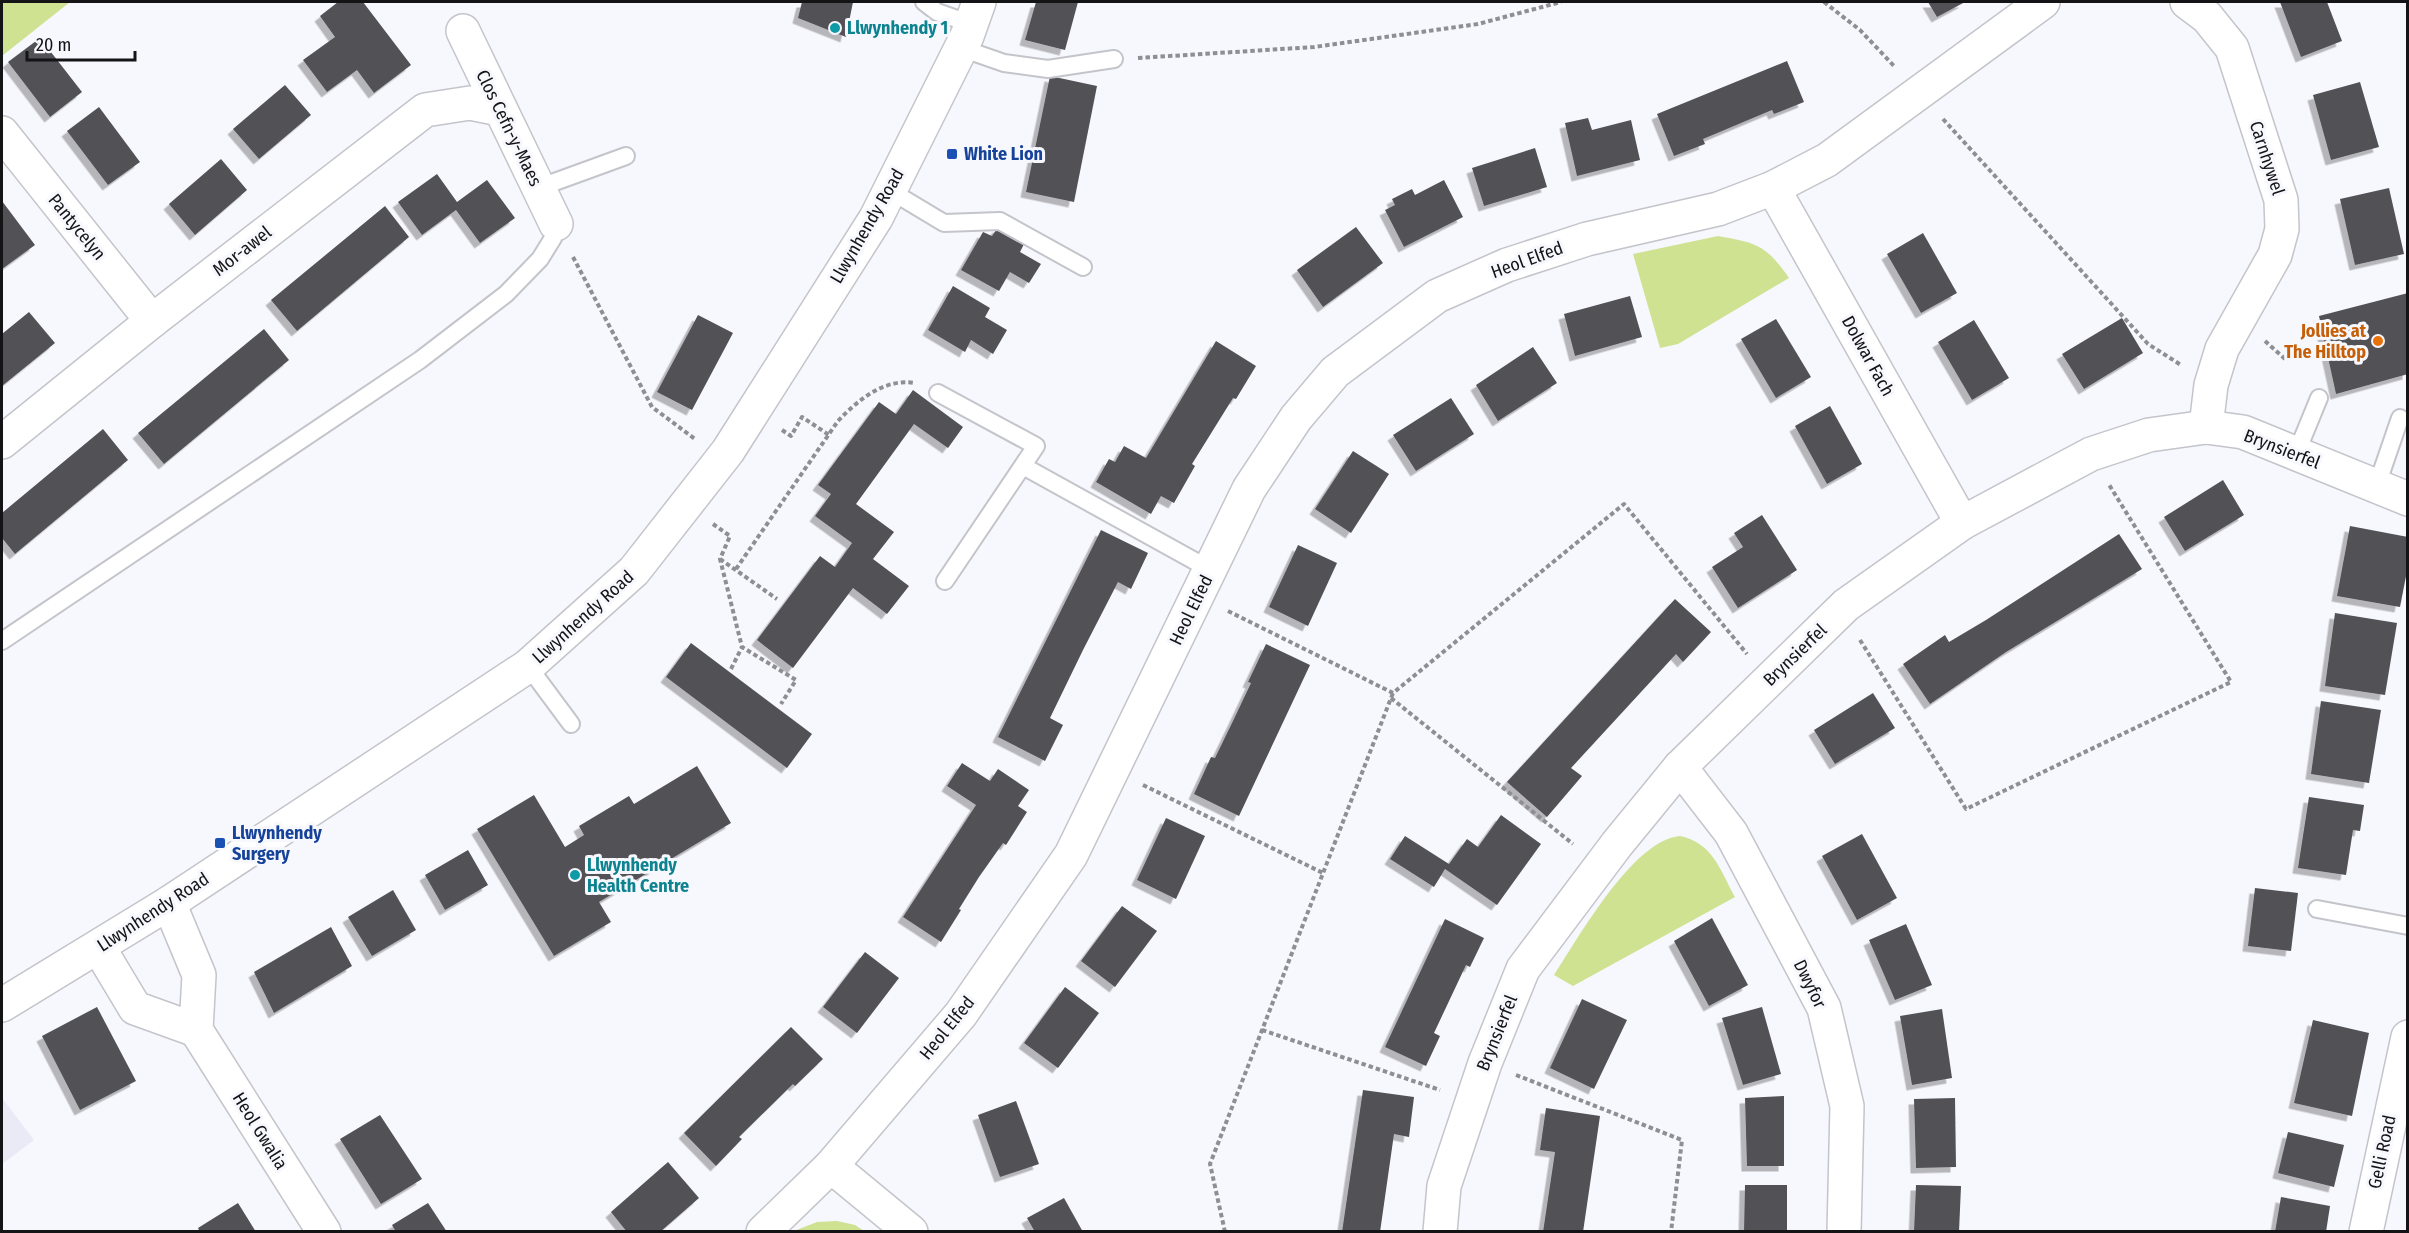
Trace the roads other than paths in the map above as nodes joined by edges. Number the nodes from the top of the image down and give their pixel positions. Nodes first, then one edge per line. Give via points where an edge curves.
1 (924, 2) edge
2 (2043, 2) edge
3 (2187, 2) edge
4 (969, 27) edge
5 (463, 31) dead end
6 (1114, 59) road end
7 (500, 109) junction
8 (2, 134) edge
9 (626, 156) dead end
10 (538, 188) junction
11 (1773, 188) junction
12 (890, 190) junction
13 (556, 224) joint
14 (1083, 267) dead end
15 (152, 321) junction
16 (938, 393) road end
17 (2319, 398) dead end
18 (2400, 418) dead end
19 (2206, 427) junction
20 (2, 442) edge
21 (2296, 454) junction
22 (1023, 466) junction
23 (2376, 488) junction
24 (2408, 499) edge
25 (1962, 523) junction
26 (945, 581) dead end
27 (1204, 583) junction
28 (2, 642) edge
29 (528, 666) junction
30 (571, 724) dead end
31 (1680, 767) junction
32 (168, 903) junction
33 (2318, 909) dead end
34 (2408, 926) edge
35 (99, 948) junction
36 (2, 1005) edge
37 (196, 1030) junction
38 (2408, 1037) edge
39 (831, 1166) junction
40 (324, 1232) edge
41 (763, 1232) edge
42 (911, 1232) edge
43 (1440, 1232) edge
44 (1844, 1232) edge
45 (2366, 1232) edge

1 - 4 lane
2 - 11 street via 1827,159
3 - 19 street, Carnhywel via 2206,17 2232,48 2281,200 2282,229 2275,255 2222,349 2211,386
4 - 6 lane via 1004,63 1048,69
4 - 12 street, Llwynhendy Road
5 - 7 street, Clos Cefn-y-Maes
7 - 10 street, Clos Cefn-y-Maes
7 - 15 street, Mor-awel via 470,103 425,110
8 - 15 street, Pantycelyn
9 - 10 lane
10 - 13 street, Clos Cefn-y-Maes
11 - 25 street, Dolwar Fach
11 - 27 street, Heol Elfed via 1718,209 1576,243 1507,265 1437,296 1335,372 1296,418 1249,489
12 - 14 lane via 944,223 1000,221
12 - 29 street, Llwynhendy Road via 722,459 634,571
13 - 28 lane via 553,238 540,259 506,294 420,360
15 - 20 street, Mor-awel
16 - 22 lane via 1036,446
17 - 21 lane
18 - 23 lane
19 - 21 street, Brynsierfel via 2243,432
19 - 25 street, Brynsierfel via 2149,435 2091,454
21 - 23 street, Brynsierfel
22 - 26 lane
22 - 27 lane
23 - 24 street, Brynsierfel
25 - 31 street, Brynsierfel via 1841,610
27 - 39 street, Heol Elfed via 1071,855 961,1014
29 - 30 lane
29 - 32 street, Llwynhendy Road
31 - 43 street, Brynsierfel via 1600,865 1523,969 1485,1063 1444,1186
31 - 44 street, Dwyfor via 1731,833 1824,1008 1847,1106
32 - 35 street, Llwynhendy Road
32 - 37 street via 200,975
33 - 34 lane
35 - 36 street, Llwynhendy Road
35 - 37 street via 135,1008
37 - 40 street, Heol Gwalia
38 - 45 street, Gelli Road
39 - 41 street, Heol Elfed
39 - 42 street

